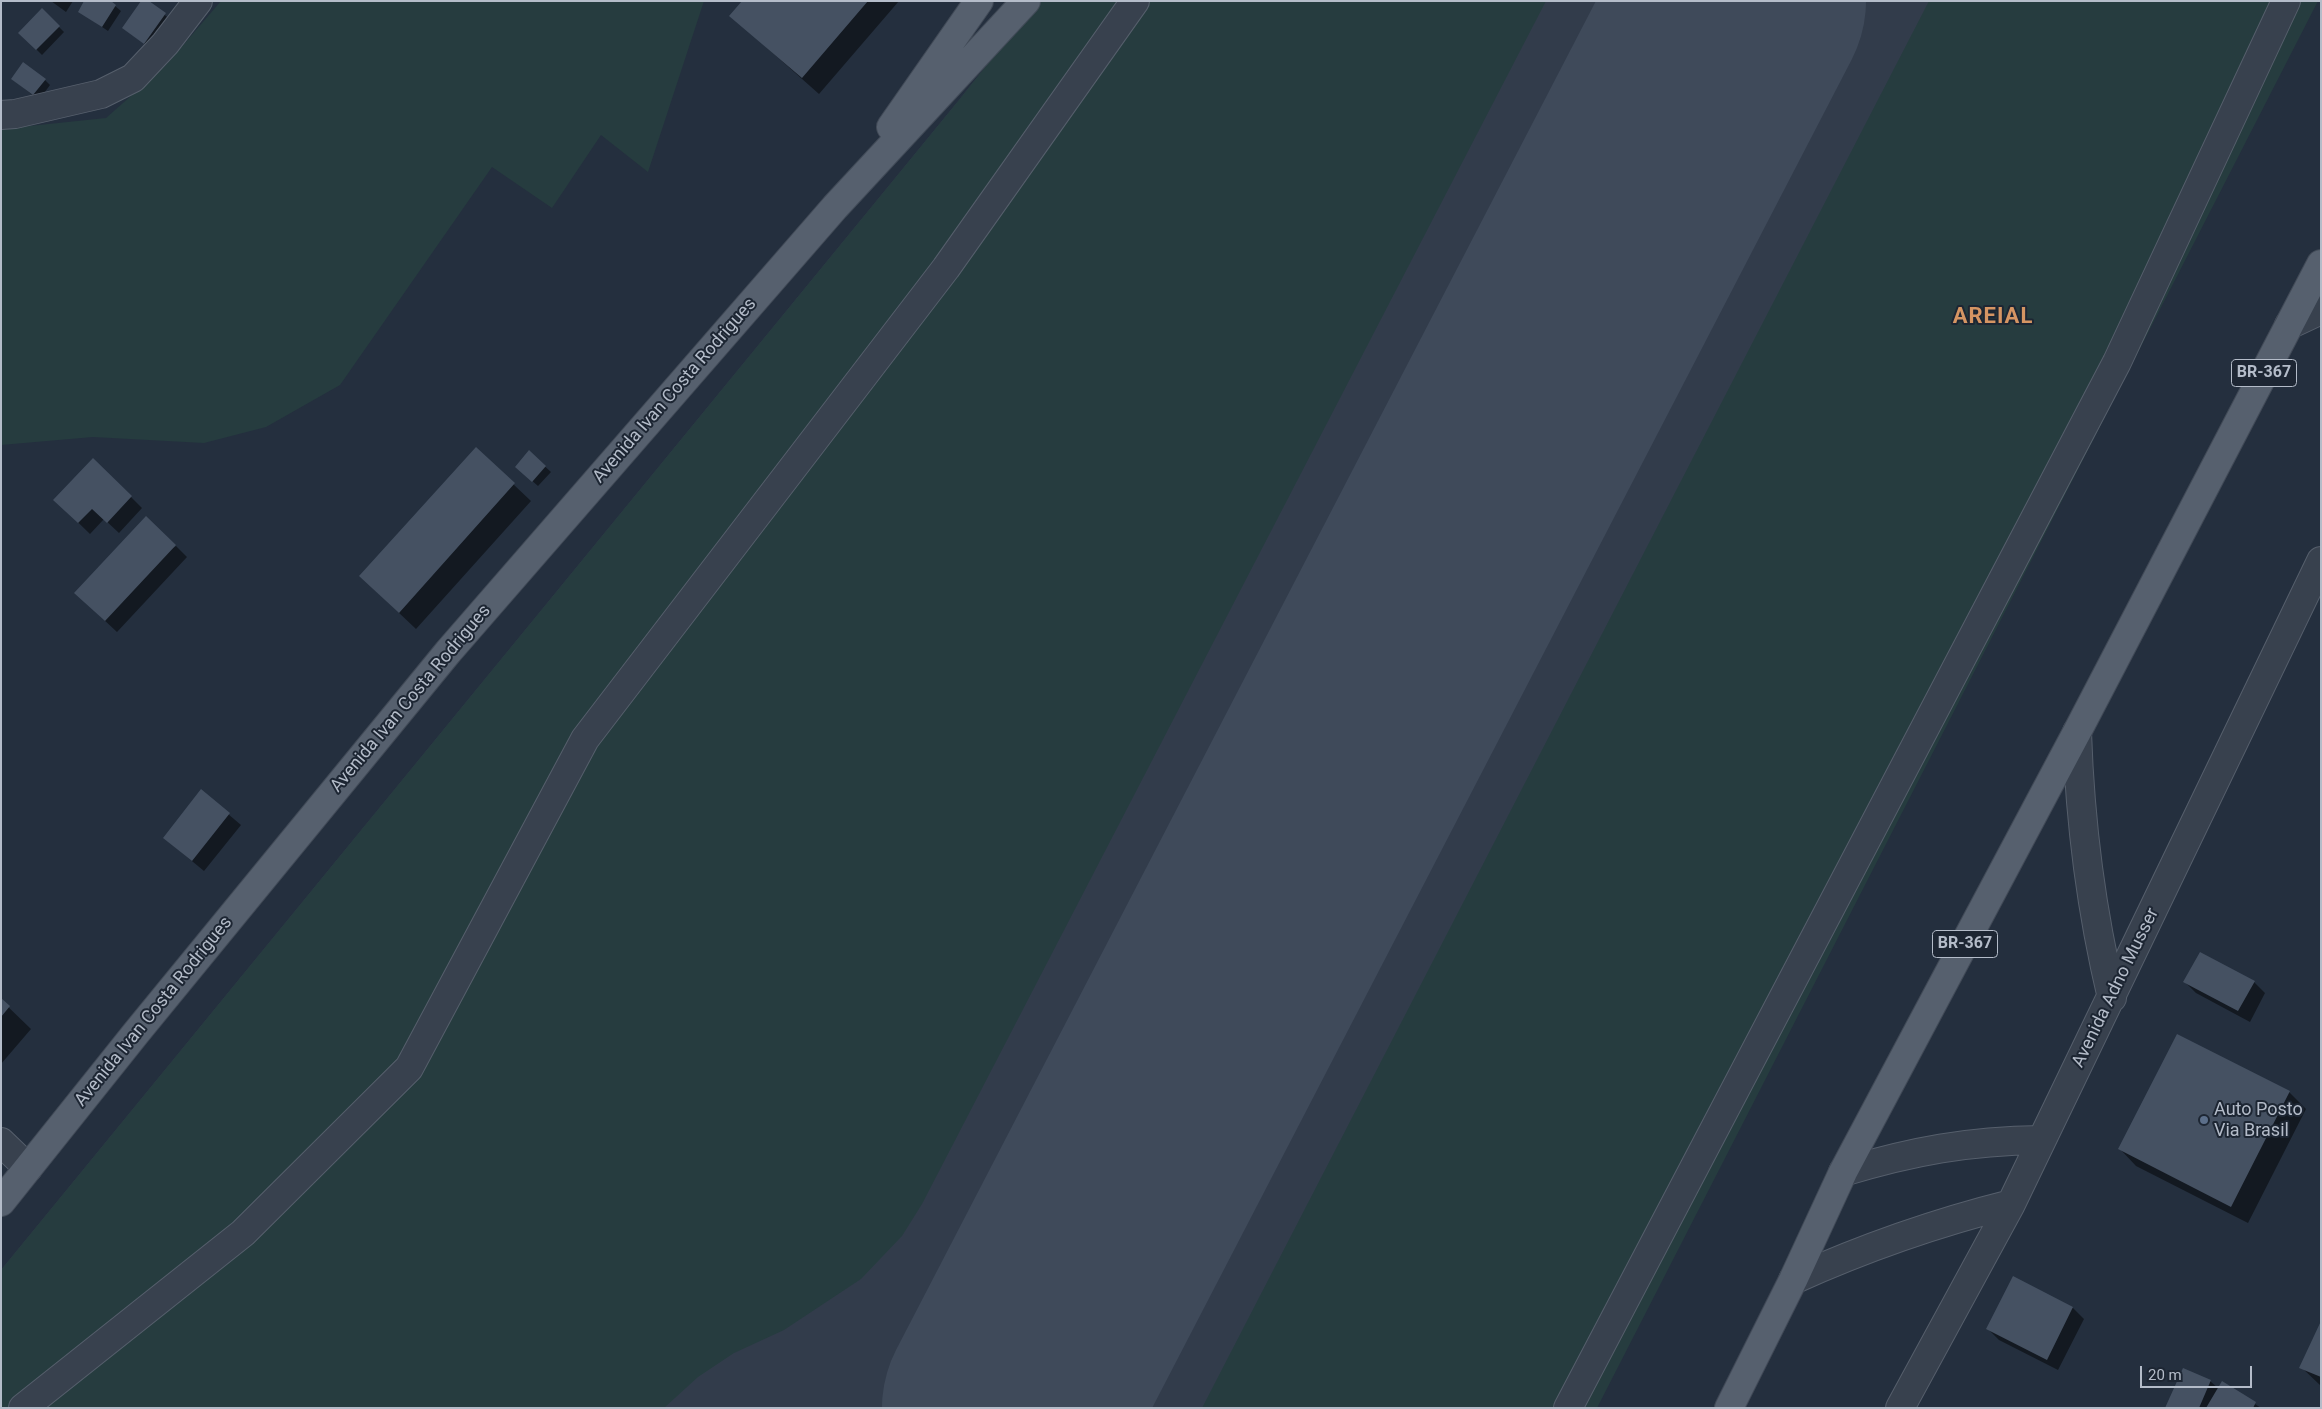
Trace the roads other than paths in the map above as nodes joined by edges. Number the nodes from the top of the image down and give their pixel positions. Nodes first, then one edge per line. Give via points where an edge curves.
1 (198, 1) edge
2 (979, 1) edge
3 (1026, 1) edge
4 (1135, 1) edge
5 (2286, 1) edge
6 (1, 115) edge
7 (835, 207) junction
8 (2321, 264) edge
9 (2321, 310) edge
10 (2289, 325) junction
11 (2321, 561) edge
12 (2077, 732) junction
13 (2112, 998) junction
14 (2041, 1140) junction
15 (1, 1142) edge
16 (28, 1168) junction
17 (1843, 1172) junction
18 (1, 1202) edge
19 (2011, 1204) junction
20 (1793, 1280) junction
21 (24, 1408) edge
22 (1568, 1408) edge
23 (1729, 1408) edge
24 (1900, 1408) edge

1 - 6 street via 165,44 133,78 101,94
2 - 7 main road, Avenida Ivan Costa Rodrigues
3 - 7 main road, Avenida Ivan Costa Rodrigues
4 - 21 street via 946,268 586,739 409,1068 243,1233
5 - 22 street via 2117,362
7 - 16 main road, Avenida Ivan Costa Rodrigues via 448,652
8 - 10 main road, BR-367
9 - 10 street
10 - 12 main road, BR-367
11 - 13 street, Avenida Adno Musser
12 - 13 street via 2087,866
12 - 17 main road, BR-367
13 - 14 street, Avenida Adno Musser
14 - 17 street via 1941,1147
14 - 19 street, Avenida Adno Musser
15 - 16 street
16 - 18 main road, Avenida Ivan Costa Rodrigues
17 - 20 main road, BR-367
19 - 20 street via 1900,1236
19 - 24 street, Avenida Adno Musser
20 - 23 main road, BR-367

